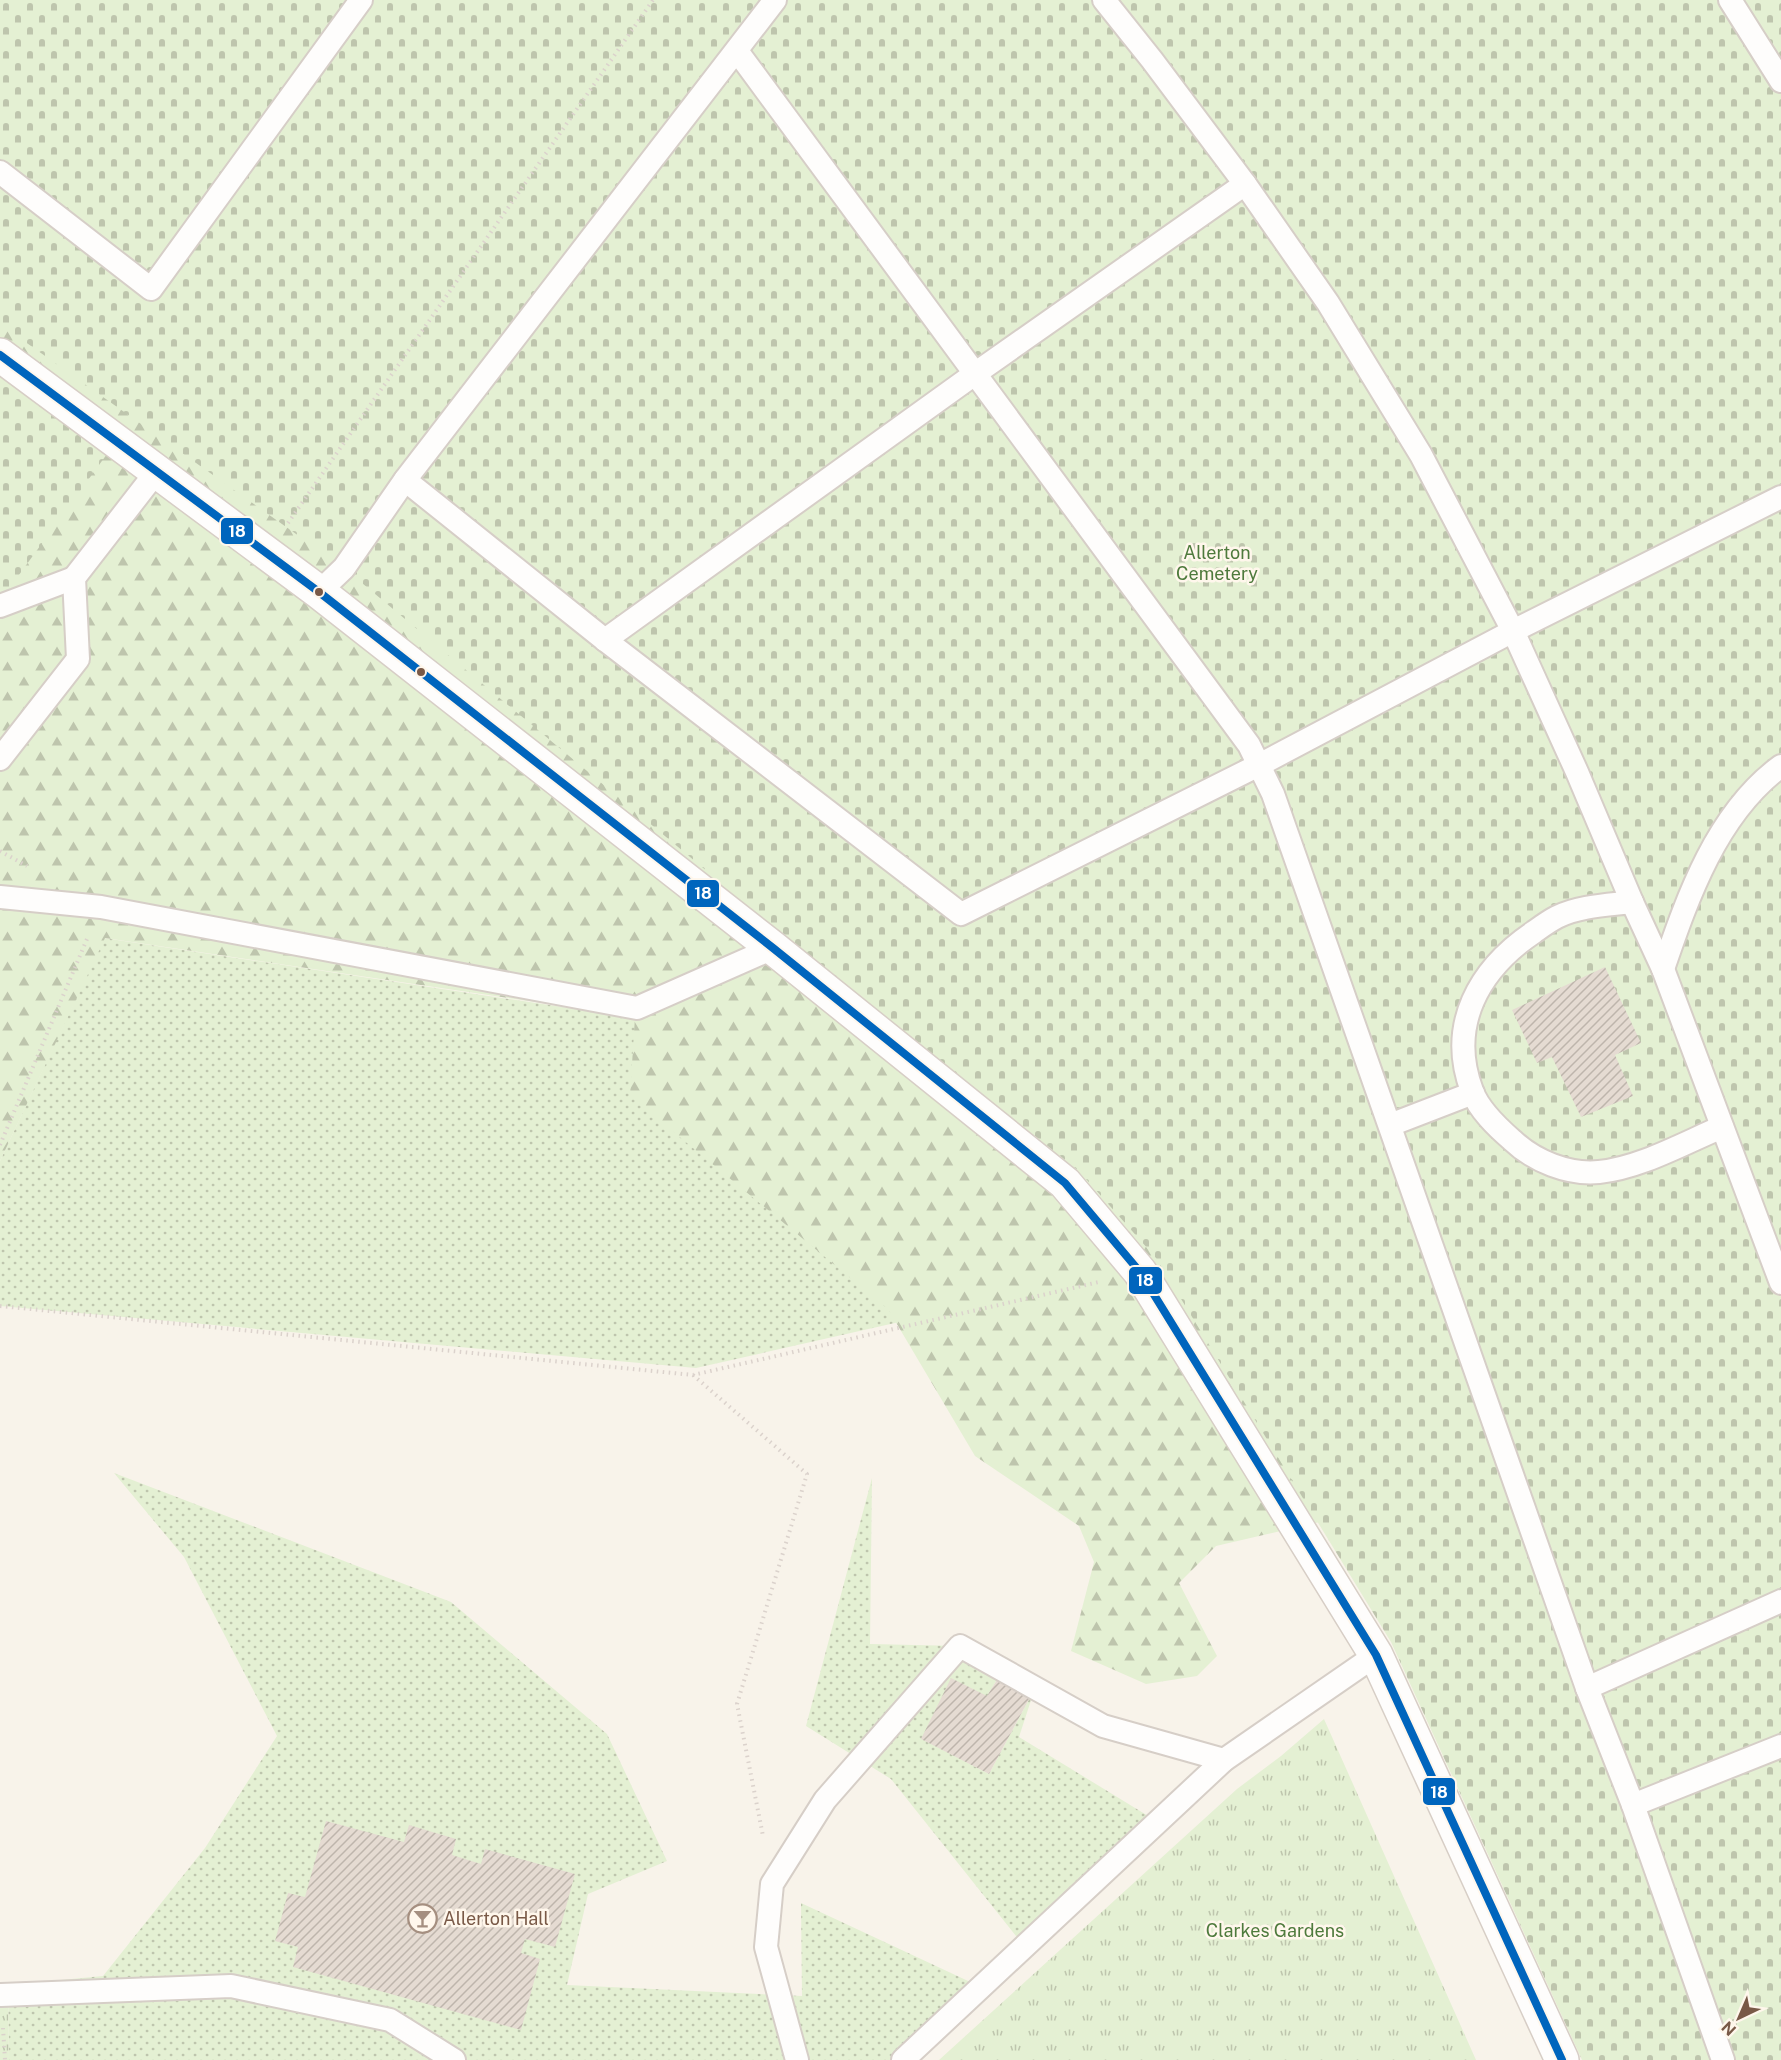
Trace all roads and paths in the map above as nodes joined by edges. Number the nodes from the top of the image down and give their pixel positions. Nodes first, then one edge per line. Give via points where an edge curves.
1 (361, 0) edge
2 (653, 0) edge
3 (775, 0) edge
4 (1104, 0) edge
5 (1730, 0) edge
6 (737, 51) junction
7 (1781, 81) edge
8 (0, 172) edge
9 (1245, 184) junction
10 (0, 355) edge
11 (976, 373) junction
12 (157, 471) junction
13 (405, 480) junction
14 (1781, 497) edge
15 (263, 550) junction
16 (74, 578) junction
17 (319, 592) junction
18 (0, 606) edge
19 (1513, 631) junction
20 (605, 640) junction
21 (0, 759) edge
22 (1259, 765) junction
23 (1781, 766) edge
24 (0, 897) edge
25 (1632, 902) junction
26 (100, 907) junction
27 (773, 948) junction
28 (1663, 969) junction
29 (1473, 1093) junction
30 (1390, 1125) junction
31 (1722, 1127) junction
32 (0, 1145) edge
33 (1140, 1272) junction
34 (1781, 1283) edge
35 (0, 1306) edge
36 (693, 1376) junction
37 (1781, 1601) edge
38 (1376, 1655) junction
39 (1587, 1688) junction
40 (1781, 1746) edge
41 (1224, 1760) junction
42 (1633, 1805) junction
43 (772, 1884) junction
44 (1, 1995) edge
45 (454, 2060) edge
46 (797, 2060) edge
47 (903, 2060) edge
48 (1562, 2060) edge
49 (1723, 2060) edge

1 - 8 lane via 152,289
2 - 15 path via 285,526
3 - 6 lane
4 - 9 lane
5 - 7 lane
6 - 11 lane
6 - 13 lane
9 - 11 lane
9 - 19 lane via 1328,303 1421,455
10 - 12 street
11 - 20 lane
11 - 22 lane via 1249,745
12 - 15 street
12 - 16 lane
13 - 17 lane via 344,568
13 - 20 lane
14 - 19 lane
15 - 17 street
16 - 18 lane
16 - 21 lane via 78,659
17 - 27 street
19 - 22 lane
19 - 25 lane
20 - 22 lane via 961,914
22 - 30 lane via 1273,794
23 - 28 lane via 1740,806 1714,846 1683,910
24 - 26 lane
25 - 28 lane
25 - 29 lane via 1594,906 1557,916 1498,961 1480,984 1464,1025 1464,1059
26 - 27 lane via 637,1008
26 - 32 path
27 - 33 street via 1065,1183
28 - 31 lane
29 - 30 lane
29 - 31 lane via 1493,1123 1520,1148 1547,1163 1576,1171 1598,1173 1628,1167
30 - 39 lane
31 - 34 lane
33 - 36 path
33 - 38 street
35 - 36 path
36 - 43 path via 807,1474 737,1704
37 - 39 lane
38 - 41 lane
38 - 48 street
39 - 42 lane
40 - 42 lane
41 - 43 lane via 1103,1726 960,1646 825,1800
41 - 47 lane
42 - 49 lane
43 - 46 lane via 766,1947
44 - 45 lane via 231,1986 390,2020

